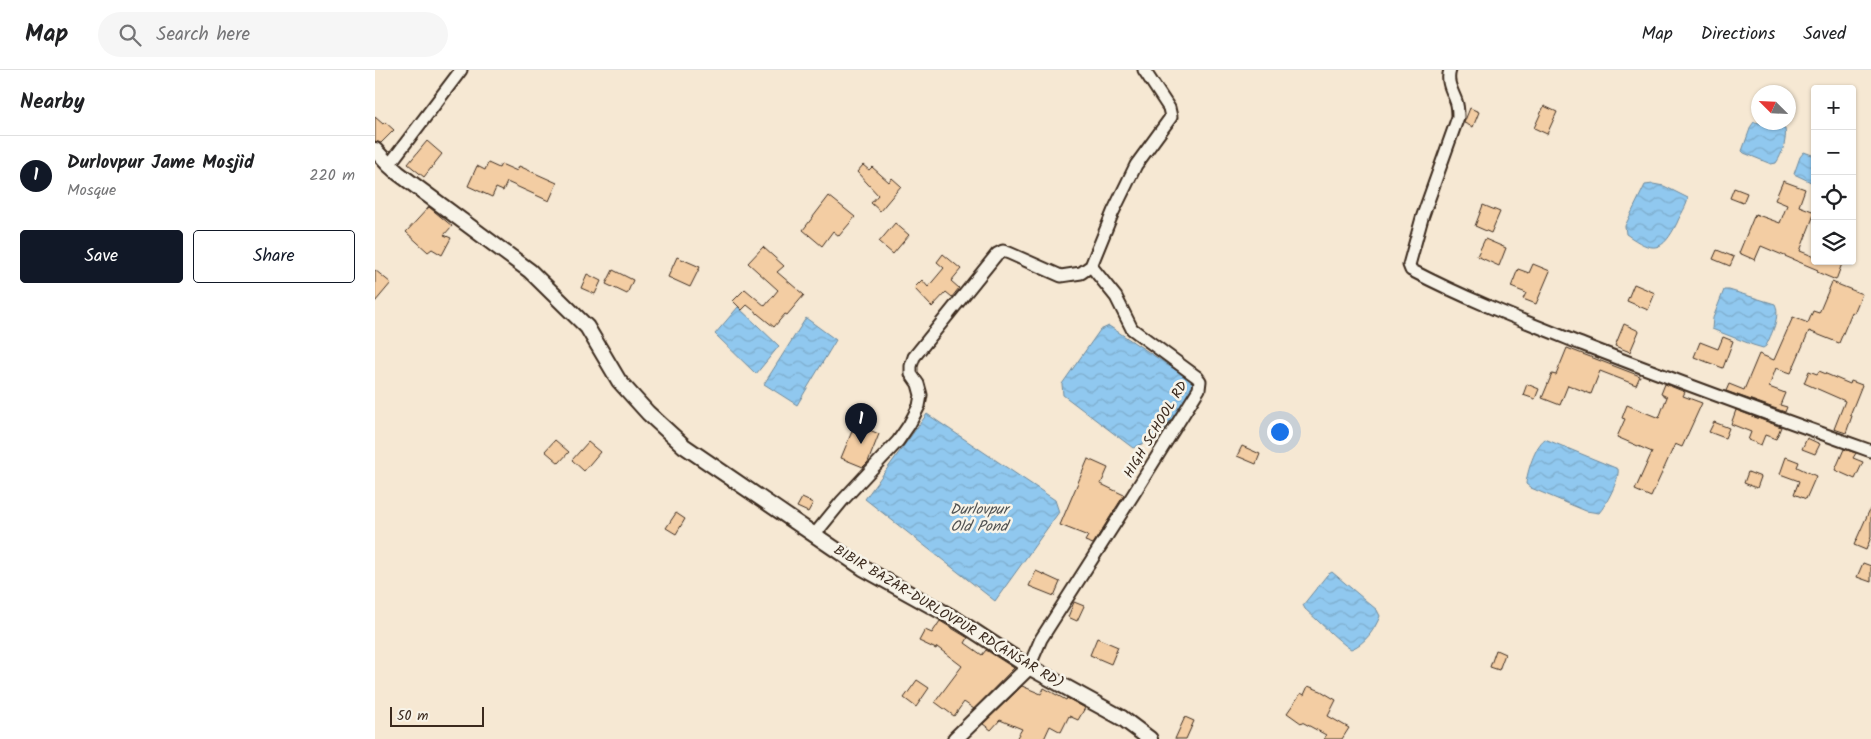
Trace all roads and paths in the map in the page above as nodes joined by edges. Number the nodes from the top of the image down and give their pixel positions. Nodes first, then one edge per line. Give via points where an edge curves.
1 (461, 70) edge
2 (1144, 70) edge
3 (1450, 70) edge
4 (375, 150) edge
5 (389, 165) junction
6 (1091, 266) junction
7 (1871, 451) edge
8 (815, 534) junction
9 (1029, 667) junction
10 (955, 739) edge
11 (1151, 739) edge

1 - 5 street
2 - 6 street via 1169,108 1171,117 1136,166
3 - 7 street via 1449,88 1457,102 1458,117 1422,218 1409,265 1411,270 1525,322
4 - 5 street, BIBIR BAZAR-DURLOVPUR RD(ANSAR RD)
5 - 8 street, BIBIR BAZAR-DURLOVPUR RD(ANSAR RD) via 530,270 587,327 619,381 685,446
6 - 8 street via 1081,273 1061,276 1009,252 997,254 915,357 911,374 921,395 909,425
6 - 9 street, HIGH SCHOOL RD via 1116,297 1132,328 1197,377 1199,389 1041,639
8 - 9 street, BIBIR BAZAR-DURLOVPUR RD(ANSAR RD) via 863,568 957,620
9 - 10 street
9 - 11 street, BIBIR BAZAR-DURLOVPUR RD(ANSAR RD) via 1122,718

